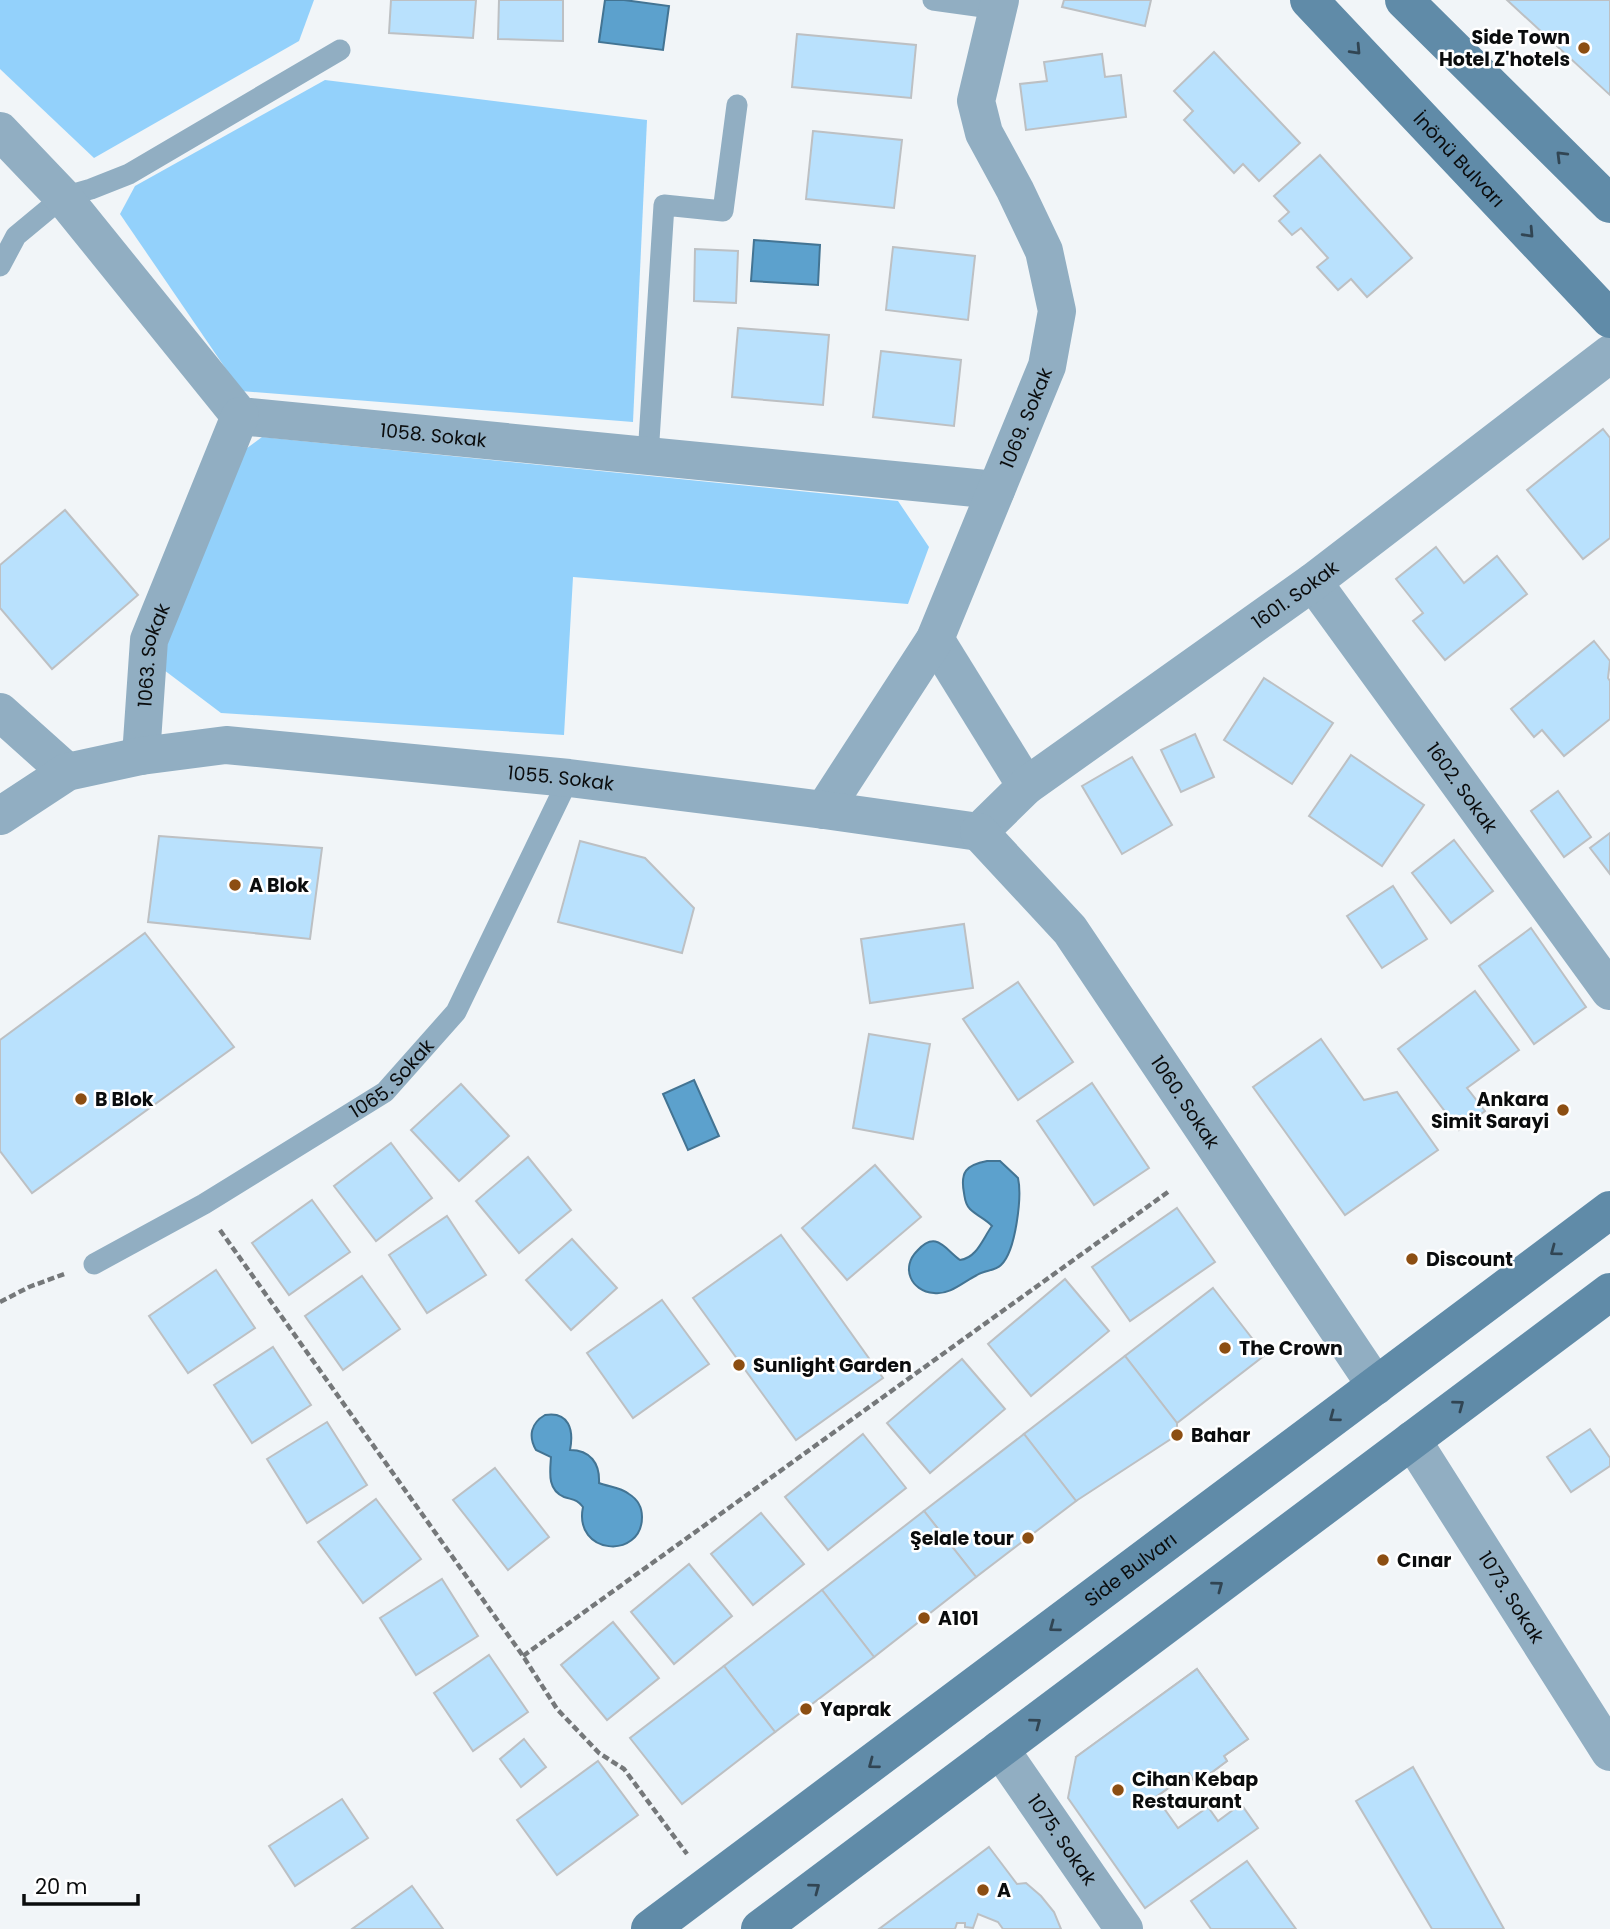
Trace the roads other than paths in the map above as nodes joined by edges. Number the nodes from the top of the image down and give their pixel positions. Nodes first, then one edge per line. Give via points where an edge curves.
1 (933, 0) edge
2 (1309, 0) edge
3 (1404, 0) edge
4 (999, 4) edge
5 (340, 50) dead end
6 (737, 104) dead end
7 (0, 131) edge
8 (62, 197) junction
9 (1610, 204) edge
10 (0, 266) edge
11 (1610, 319) edge
12 (1610, 354) edge
13 (240, 416) junction
14 (648, 456) junction
15 (996, 491) junction
16 (1313, 582) junction
17 (935, 639) junction
18 (0, 712) edge
19 (141, 756) junction
20 (67, 772) junction
21 (569, 778) junction
22 (1026, 786) junction
23 (824, 810) junction
24 (0, 816) edge
25 (979, 832) junction
26 (1610, 991) edge
27 (1610, 1210) edge
28 (94, 1264) road end
29 (1610, 1292) edge
30 (1376, 1386) junction
31 (1412, 1440) junction
32 (1000, 1749) junction
33 (1610, 1752) edge
34 (650, 1929) edge
35 (760, 1929) edge
36 (1124, 1929) edge

1 - 4 lane
2 -> 11 main road, İnönü Bulvarı
9 -> 3 main road
4 - 15 street, 1069. Sokak via 976,101 984,133 1044,251 1057,311 1047,366
5 - 8 lane via 129,174
6 - 14 lane via 723,211 664,205
7 - 8 street
8 - 10 lane via 16,236
8 - 13 street
12 - 16 street, 1601. Sokak
13 - 14 street, 1058. Sokak
13 - 19 street, 1063. Sokak via 149,640
14 - 15 street, 1058. Sokak
15 - 17 street, 1069. Sokak
16 - 22 street, 1601. Sokak
16 - 26 street, 1602. Sokak
17 - 22 street
17 - 23 street, 1069. Sokak
18 - 20 street
19 - 20 street
19 - 21 street, 1055. Sokak via 226,745
20 - 24 street
21 - 23 street, 1055. Sokak
21 - 28 lane, 1065. Sokak via 456,1012 386,1092 204,1204
22 - 25 street, 1601. Sokak
23 - 25 street, 1055. Sokak
25 - 30 street, 1060. Sokak via 1070,930
27 -> 30 main road, Side Bulvarı
31 -> 29 main road
30 -> 34 main road, Side Bulvarı
32 -> 31 main road
31 - 33 street, 1073. Sokak
35 -> 32 main road
32 - 36 street, 1075. Sokak

